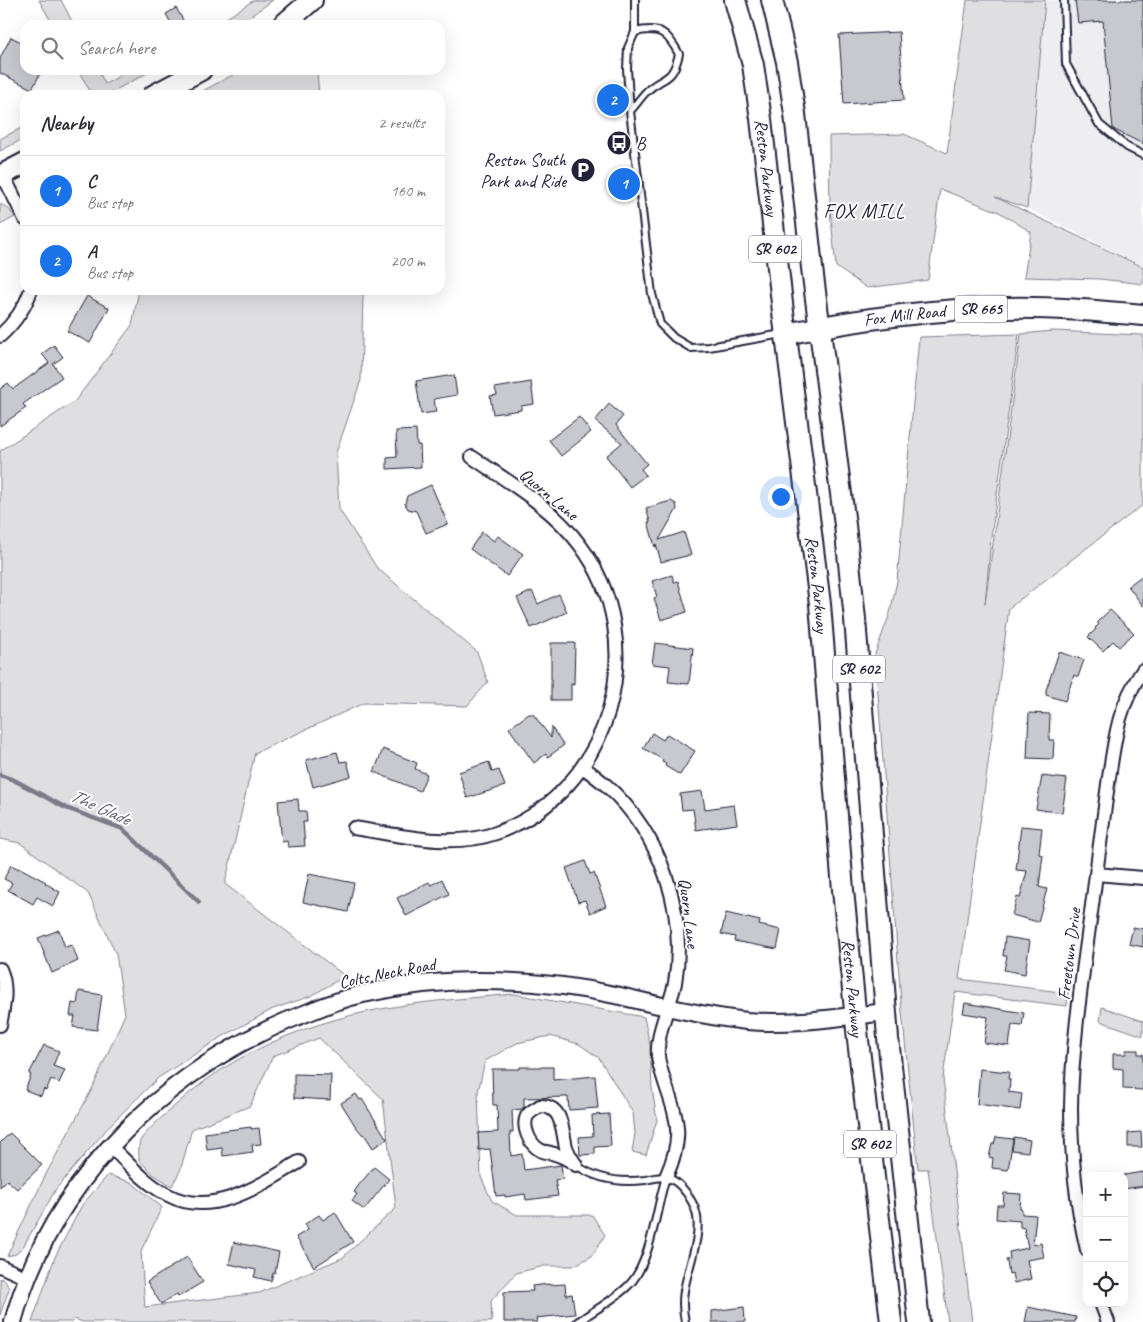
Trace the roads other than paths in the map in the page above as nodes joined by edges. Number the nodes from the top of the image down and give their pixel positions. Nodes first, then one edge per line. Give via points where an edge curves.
1 (312, 0) edge
2 (635, 0) edge
3 (735, 0) edge
4 (772, 0) edge
5 (1064, 0) edge
6 (289, 20) edge
7 (635, 32) junction
8 (192, 75) edge
9 (163, 90) edge
10 (630, 111) junction
11 (1143, 155) edge
12 (20, 166) edge
13 (1, 175) edge
14 (20, 210) edge
15 (28, 295) edge
16 (1143, 315) edge
17 (820, 327) junction
18 (786, 334) junction
19 (0, 336) edge
20 (472, 457) dead end
21 (1143, 670) edge
22 (583, 767) junction
23 (354, 828) dead end
24 (1096, 874) junction
25 (1143, 878) edge
26 (0, 969) edge
27 (669, 1008) junction
28 (886, 1012) junction
29 (856, 1015) junction
30 (0, 1025) edge
31 (110, 1146) junction
32 (299, 1162) dead end
33 (576, 1164) junction
34 (666, 1177) junction
35 (1083, 1226) edge
36 (0, 1266) edge
37 (27, 1278) junction
38 (1103, 1307) edge
39 (584, 1320) edge
40 (13, 1322) edge
41 (577, 1322) edge
42 (685, 1322) edge
43 (891, 1322) edge
44 (919, 1322) edge
45 (1108, 1322) edge

1 - 6 main road
2 - 7 lane
3 - 18 main road, Reston Parkway / SR 602 via 753,65
4 - 17 main road, Reston Parkway / SR 602 via 795,114
5 - 11 lane via 1066,64 1099,124 1127,147
7 - 10 lane via 628,48
7 - 10 lane via 650,28 669,36 679,54 676,67 667,79 647,90
8 - 9 main road
10 - 18 lane via 652,294 660,324 691,348
12 - 13 main road
13 - 14 street
15 - 19 street via 22,311
16 - 17 main road, Fox Mill Road / SR 665 via 1063,308 1002,308 875,318
17 - 18 main road, Fox Mill Road / SR 665
17 - 28 main road, Reston Parkway / SR 602 via 856,619
18 - 29 main road, Reston Parkway / SR 602 via 820,604
20 - 22 street, Quorn Lane via 544,507 564,525 595,569 605,593 616,644 613,694 607,717
21 - 24 street, Freetown Drive via 1132,685 1117,726
22 - 23 street, Quorn Lane via 558,796 539,811 495,834 477,838 433,839
22 - 27 street, Quorn Lane via 622,801 640,825 666,874 672,892 678,952
24 - 25 street
24 - 35 street, Freetown Drive via 1073,1060 1071,1107 1072,1150
26 - 30 street via 5,988
27 - 29 street, Colts Neck Road via 750,1021
27 - 31 street, Colts Neck Road via 587,990 527,983 447,982 362,994 281,1022 238,1044 169,1091
27 - 34 street, Quorn Lane via 658,1042 658,1058 677,1119 678,1135
28 - 29 street, Colts Neck Road
28 - 44 main road, Reston Parkway / SR 602
29 - 43 main road, Reston Parkway / SR 602
31 - 32 street via 153,1186 169,1196 200,1203 240,1196
31 - 37 street, Colts Neck Road via 56,1219
33 - 33 street via 533,1145 526,1127 527,1116 532,1111 540,1106 554,1109 559,1116 566,1149
33 - 34 lane via 586,1172 621,1180
34 - 39 lane via 645,1258 638,1273 618,1295
34 - 42 lane via 688,1194 698,1218 698,1232 684,1293
36 - 37 street
37 - 40 street, Colts Neck Road
38 - 45 street
39 - 41 lane

